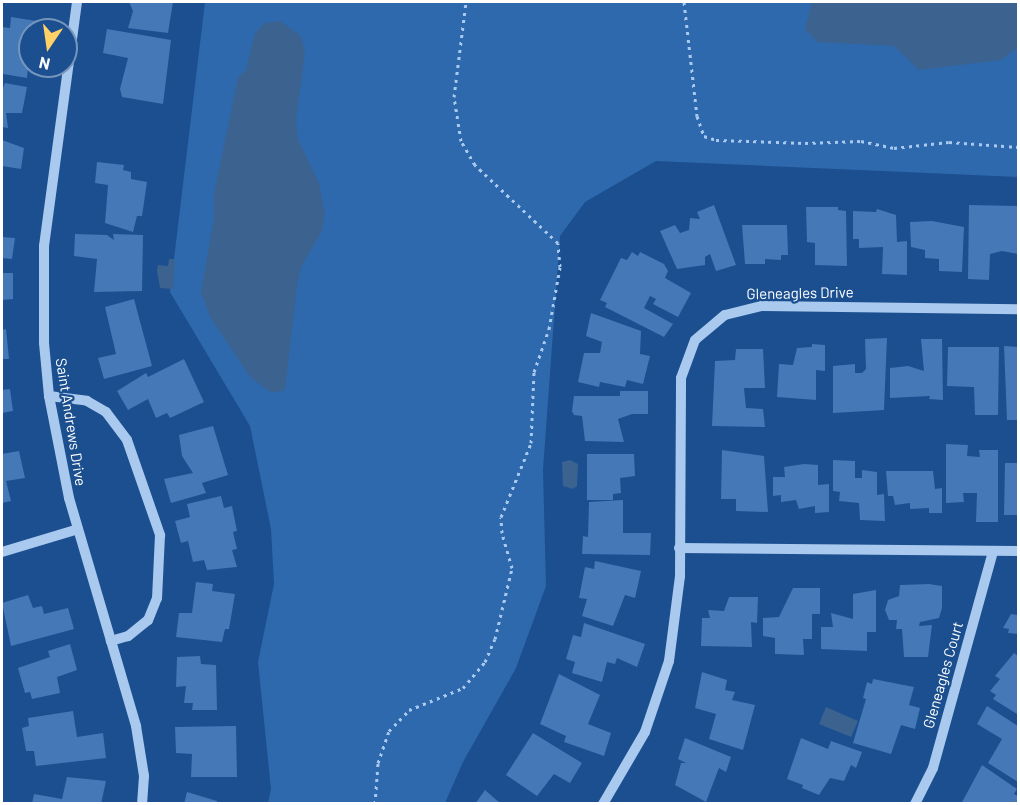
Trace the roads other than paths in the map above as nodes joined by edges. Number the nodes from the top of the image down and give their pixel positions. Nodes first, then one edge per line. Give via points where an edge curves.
1 (77, 2) edge
2 (1018, 309) edge
3 (49, 396) junction
4 (78, 529) junction
5 (679, 548) junction
6 (993, 551) junction
7 (1018, 551) edge
8 (2, 552) edge
9 (111, 641) junction
10 (142, 804) edge
11 (603, 804) edge
12 (915, 804) edge

1 - 3 street, Saint Andrews Drive via 44,246 42,302
2 - 5 street, Gleneagles Drive via 762,306 743,308 709,326 686,357 681,378
3 - 4 street, Saint Andrews Drive
3 - 9 street via 87,401 106,412 127,440 160,535 157,598 148,620 128,636
4 - 8 street
4 - 9 street, Saint Andrews Drive
5 - 6 street
5 - 11 street, Gleneagles Drive via 676,623 657,700 630,762
6 - 7 street
6 - 12 street, Gleneagles Court via 933,768
9 - 10 street, Saint Andrews Drive via 140,742

